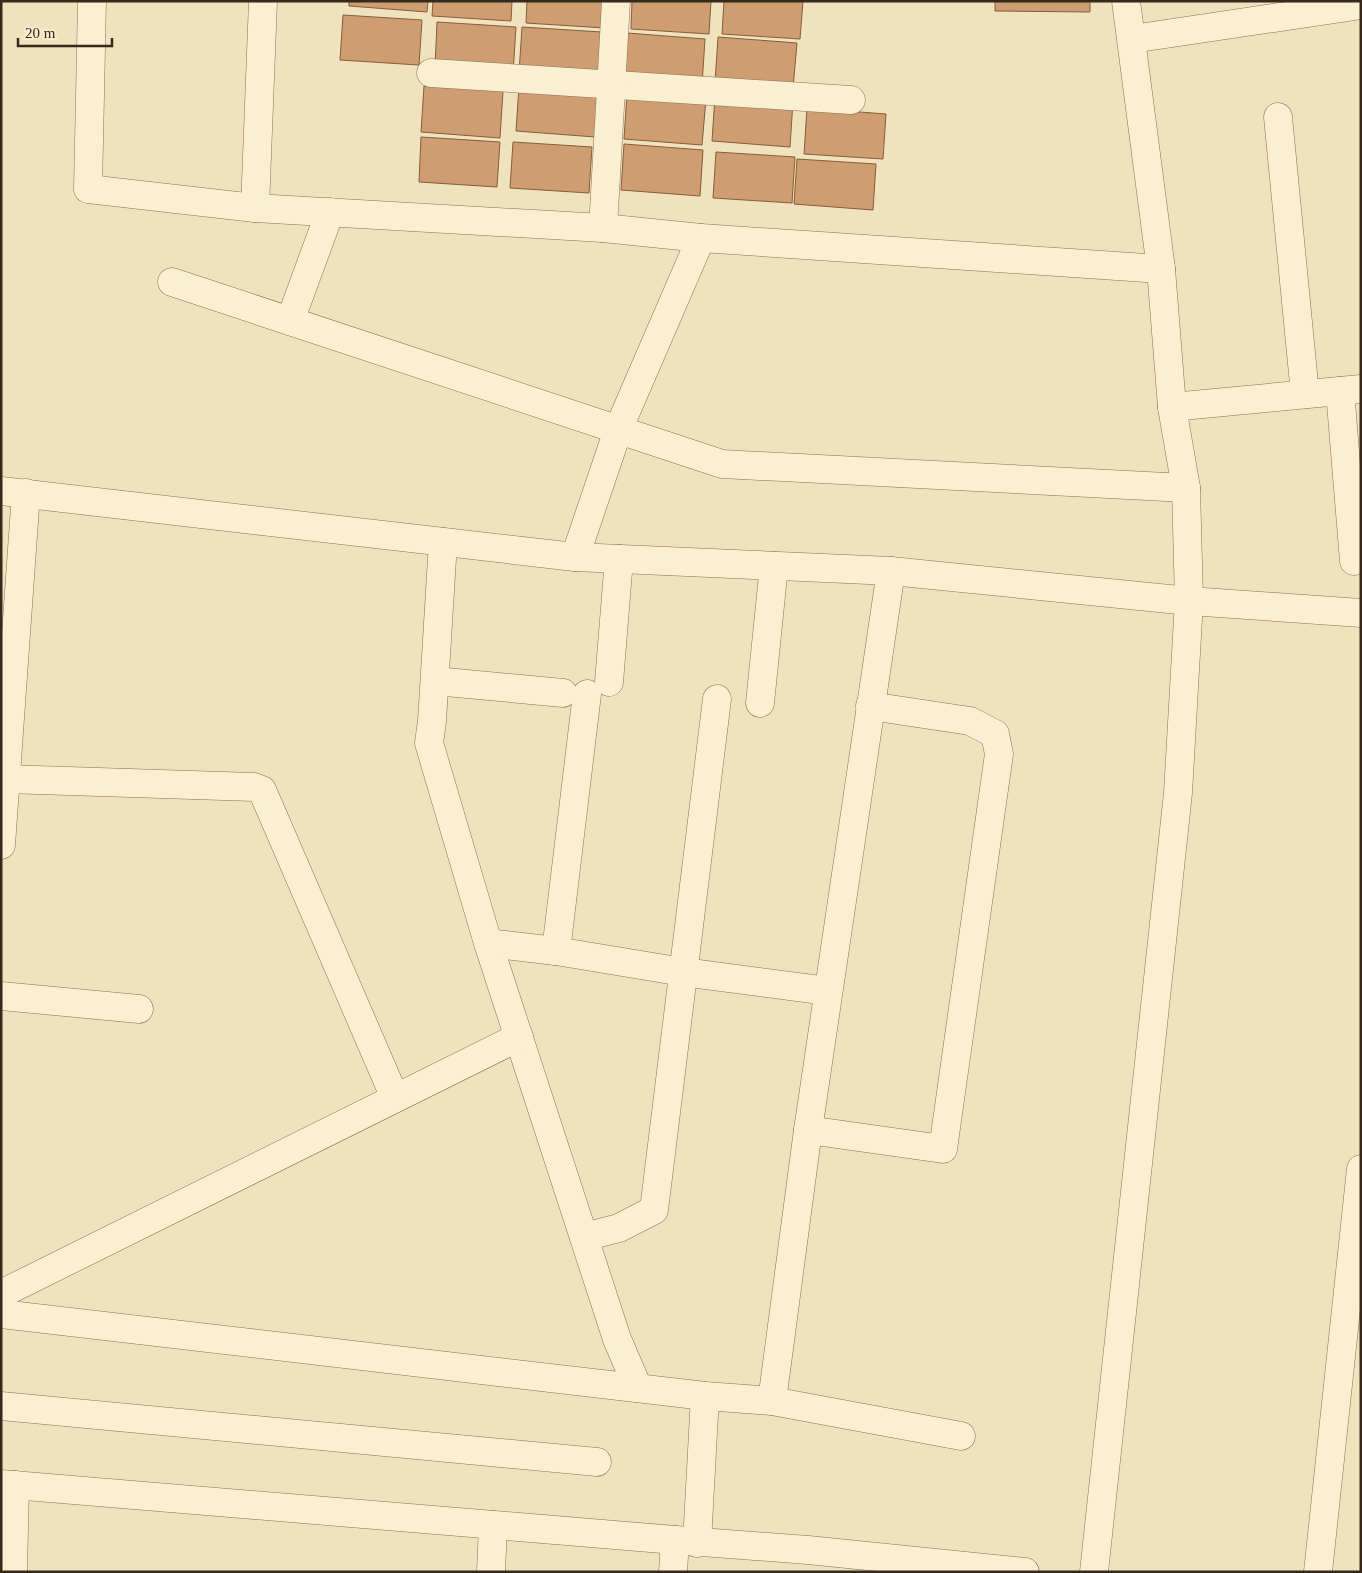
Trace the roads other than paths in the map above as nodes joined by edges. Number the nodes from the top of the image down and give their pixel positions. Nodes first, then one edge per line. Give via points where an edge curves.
1 (92, 1) edge
2 (263, 1) edge
3 (616, 1) edge
4 (1126, 1) edge
5 (1361, 6) edge
6 (1132, 39) junction
7 (431, 73) dead end
8 (611, 84) junction
9 (851, 100) dead end
10 (1278, 117) dead end
11 (255, 208) junction
12 (330, 212) junction
13 (602, 228) junction
14 (701, 238) junction
15 (1161, 269) junction
16 (172, 282) dead end
17 (290, 321) junction
18 (1350, 390) edge
19 (1306, 394) junction
20 (1172, 407) junction
21 (618, 430) junction
22 (1186, 488) junction
23 (14, 492) edge
24 (443, 542) junction
25 (574, 557) junction
26 (619, 559) junction
27 (1354, 561) dead end
28 (774, 566) junction
29 (891, 571) junction
30 (1189, 601) junction
31 (1361, 613) edge
32 (434, 681) junction
33 (586, 690) junction
34 (717, 699) dead end
35 (760, 702) dead end
36 (870, 706) junction
37 (6, 779) junction
38 (1, 845) edge
39 (488, 943) junction
40 (556, 951) junction
41 (683, 972) junction
42 (828, 991) junction
43 (1, 996) edge
44 (139, 1009) dead end
45 (518, 1037) junction
46 (395, 1098) junction
47 (808, 1130) junction
48 (1361, 1169) edge
49 (584, 1238) junction
50 (1, 1294) edge
51 (1, 1314) edge
52 (638, 1388) junction
53 (705, 1396) junction
54 (772, 1401) junction
55 (1, 1406) edge
56 (961, 1436) dead end
57 (597, 1462) dead end
58 (8, 1484) edge
59 (493, 1525) junction
60 (686, 1541) junction
61 (807, 1561) edge
62 (912, 1566) edge
63 (12, 1572) edge
64 (491, 1572) edge
65 (673, 1572) edge
66 (1025, 1572) edge
67 (1094, 1572) edge
68 (1318, 1572) edge

1 - 11 street via 88,189
2 - 11 street
3 - 8 street
4 - 6 street
5 - 6 street
6 - 15 street
7 - 8 street
8 - 9 street
8 - 13 street
10 - 19 street
11 - 12 street
12 - 13 street
12 - 17 street
13 - 14 street
14 - 15 street
14 - 21 street
15 - 20 street
16 - 17 street
17 - 21 street
18 - 19 street
18 - 27 street
19 - 20 street
20 - 22 street
21 - 22 street via 722,464
21 - 25 street
22 - 30 street
23 - 24 street
23 - 37 street
24 - 25 street
24 - 32 street
25 - 26 street
26 - 28 street
26 - 33 street
28 - 29 street
28 - 35 street
29 - 30 street
29 - 36 street
30 - 31 street
30 - 67 street via 1178,793
32 - 33 street
32 - 39 street via 429,743
33 - 40 street
34 - 41 street
36 - 42 street
36 - 47 street via 970,721 995,734 999,754 943,1149
37 - 38 street
37 - 46 street via 254,787 262,790
39 - 40 street
39 - 45 street
40 - 41 street
41 - 42 street
41 - 49 street via 654,1210 619,1228
42 - 47 street
43 - 44 street
45 - 46 street
45 - 49 street
46 - 50 street
47 - 54 street
48 - 68 street
49 - 52 street via 617,1339
51 - 52 street
52 - 53 street
53 - 54 street
53 - 60 street
54 - 56 street
55 - 57 street
58 - 59 street
58 - 63 street
59 - 60 street
59 - 64 street
60 - 61 street
60 - 65 street
61 - 62 street
62 - 66 street

